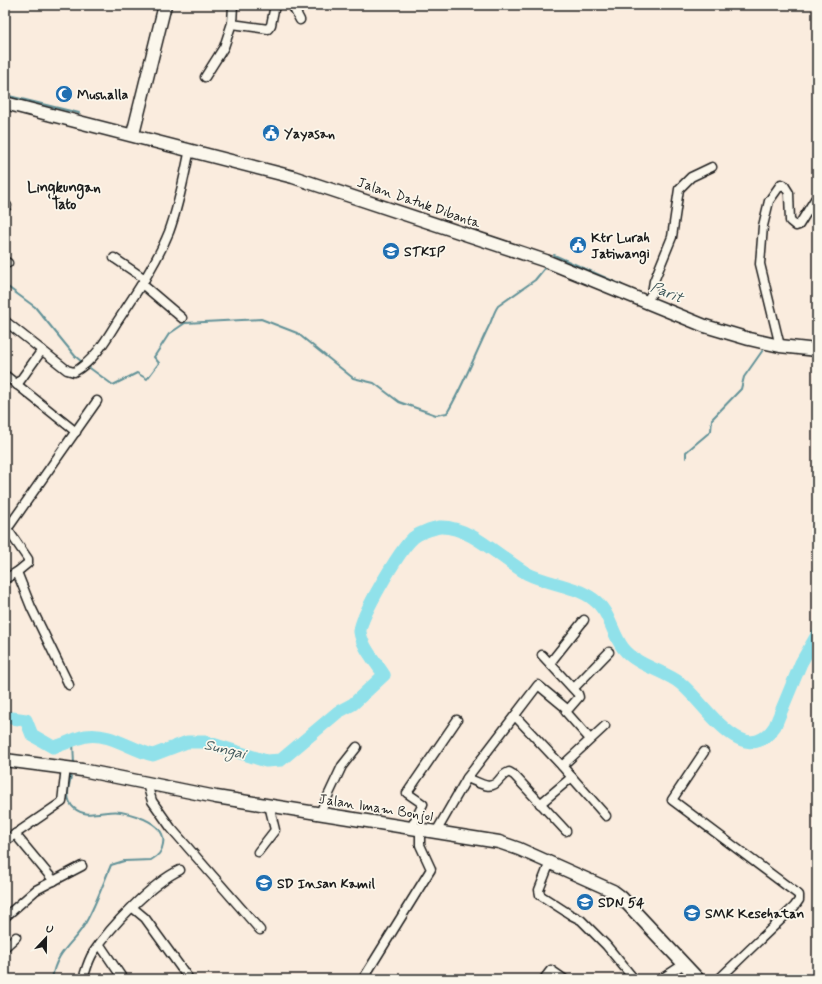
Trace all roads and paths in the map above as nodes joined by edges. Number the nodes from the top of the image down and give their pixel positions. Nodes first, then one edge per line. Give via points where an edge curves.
1 (165, 5) edge
2 (233, 5) edge
3 (274, 5) edge
4 (292, 5) edge
5 (300, 20) dead end
6 (232, 23) junction
7 (205, 77) dead end
8 (6, 104) edge
9 (133, 134) junction
10 (190, 149) junction
11 (712, 167) dead end
12 (817, 196) edge
13 (114, 258) dead end
14 (143, 281) junction
15 (646, 302) junction
16 (182, 318) dead end
17 (5, 321) edge
18 (780, 346) junction
19 (42, 350) junction
20 (817, 350) edge
21 (5, 375) edge
22 (17, 385) junction
23 (97, 401) dead end
24 (76, 432) junction
25 (6, 527) edge
26 (17, 572) junction
27 (5, 579) edge
28 (584, 620) dead end
29 (608, 652) dead end
30 (542, 655) dead end
31 (550, 663) junction
32 (69, 685) dead end
33 (574, 688) junction
34 (567, 708) junction
35 (515, 716) junction
36 (456, 720) dead end
37 (605, 726) dead end
38 (590, 739) junction
39 (357, 747) dead end
40 (704, 752) dead end
41 (5, 760) edge
42 (562, 766) junction
43 (72, 768) junction
44 (467, 778) junction
45 (572, 778) junction
46 (147, 784) junction
47 (540, 804) junction
48 (269, 805) junction
49 (320, 814) junction
50 (606, 816) dead end
51 (416, 828) junction
52 (566, 831) dead end
53 (436, 832) junction
54 (15, 834) junction
55 (5, 841) edge
56 (258, 852) dead end
57 (550, 862) junction
58 (82, 866) dead end
59 (180, 870) dead end
60 (54, 881) junction
61 (133, 908) junction
62 (5, 917) edge
63 (260, 930) dead end
64 (16, 937) dead end
65 (100, 945) junction
66 (5, 947) edge
67 (684, 964) junction
68 (83, 979) edge
69 (123, 979) edge
70 (189, 979) edge
71 (362, 979) edge
72 (544, 979) edge
73 (564, 979) edge
74 (634, 979) edge
75 (661, 979) edge
76 (698, 979) edge
77 (719, 979) edge

1 - 9 street
2 - 6 street
3 - 6 street via 268,29
4 - 5 street
6 - 7 street via 224,47
8 - 9 street, Jalan Datuk Dibanta
9 - 10 street, Jalan Datuk Dibanta
10 - 14 street via 174,216 163,246
10 - 15 street, Jalan Datuk Dibanta via 294,176 556,265
11 - 15 street via 691,177 680,189 675,206 672,237 654,281 652,293
12 - 18 street via 796,226 790,221 788,193 784,185 781,184 769,201 763,226 760,264
13 - 14 street
14 - 16 street
14 - 19 street via 103,344 79,369 74,372 67,370
15 - 18 street, Jalan Datuk Dibanta via 705,326
17 - 19 street
18 - 20 street, Jalan Datuk Dibanta
19 - 22 street
21 - 22 street
22 - 24 street
23 - 24 street
24 - 25 street via 10,525
25 - 26 street via 28,559 28,563
26 - 27 street
26 - 32 street
28 - 31 street
29 - 33 street
30 - 31 street
31 - 33 street
33 - 34 street via 579,697
34 - 35 street via 538,685
34 - 38 street via 567,713
35 - 42 street
35 - 44 street
36 - 51 street via 407,793 423,804
37 - 38 street
38 - 42 street
39 - 49 street via 342,766
40 - 77 street via 672,800 799,895 798,903 783,919
41 - 43 street, Jalan Imam Bonjol
42 - 45 street
43 - 46 street, Jalan Imam Bonjol
43 - 54 street via 62,802
44 - 47 street via 490,786 506,773 512,773
44 - 53 street
45 - 47 street
45 - 50 street
46 - 48 street, Jalan Imam Bonjol
46 - 63 street via 152,801 170,828
47 - 52 street
48 - 49 street, Jalan Imam Bonjol
48 - 56 street via 276,830
49 - 51 street, Jalan Imam Bonjol
51 - 53 street, Jalan Imam Bonjol
51 - 71 street via 420,845 431,869
53 - 57 street, Jalan Imam Bonjol via 499,842
54 - 55 street
54 - 60 street
57 - 67 street, Jalan Imam Bonjol via 617,894
57 - 74 street via 539,890 540,895 581,920
58 - 60 street
59 - 61 street via 156,886
60 - 62 street via 36,890
61 - 65 street
61 - 70 street via 146,918
64 - 66 street
65 - 68 street via 93,954
65 - 69 street
67 - 75 street
67 - 76 street, Jalan Imam Bonjol
72 - 73 street via 551,970

